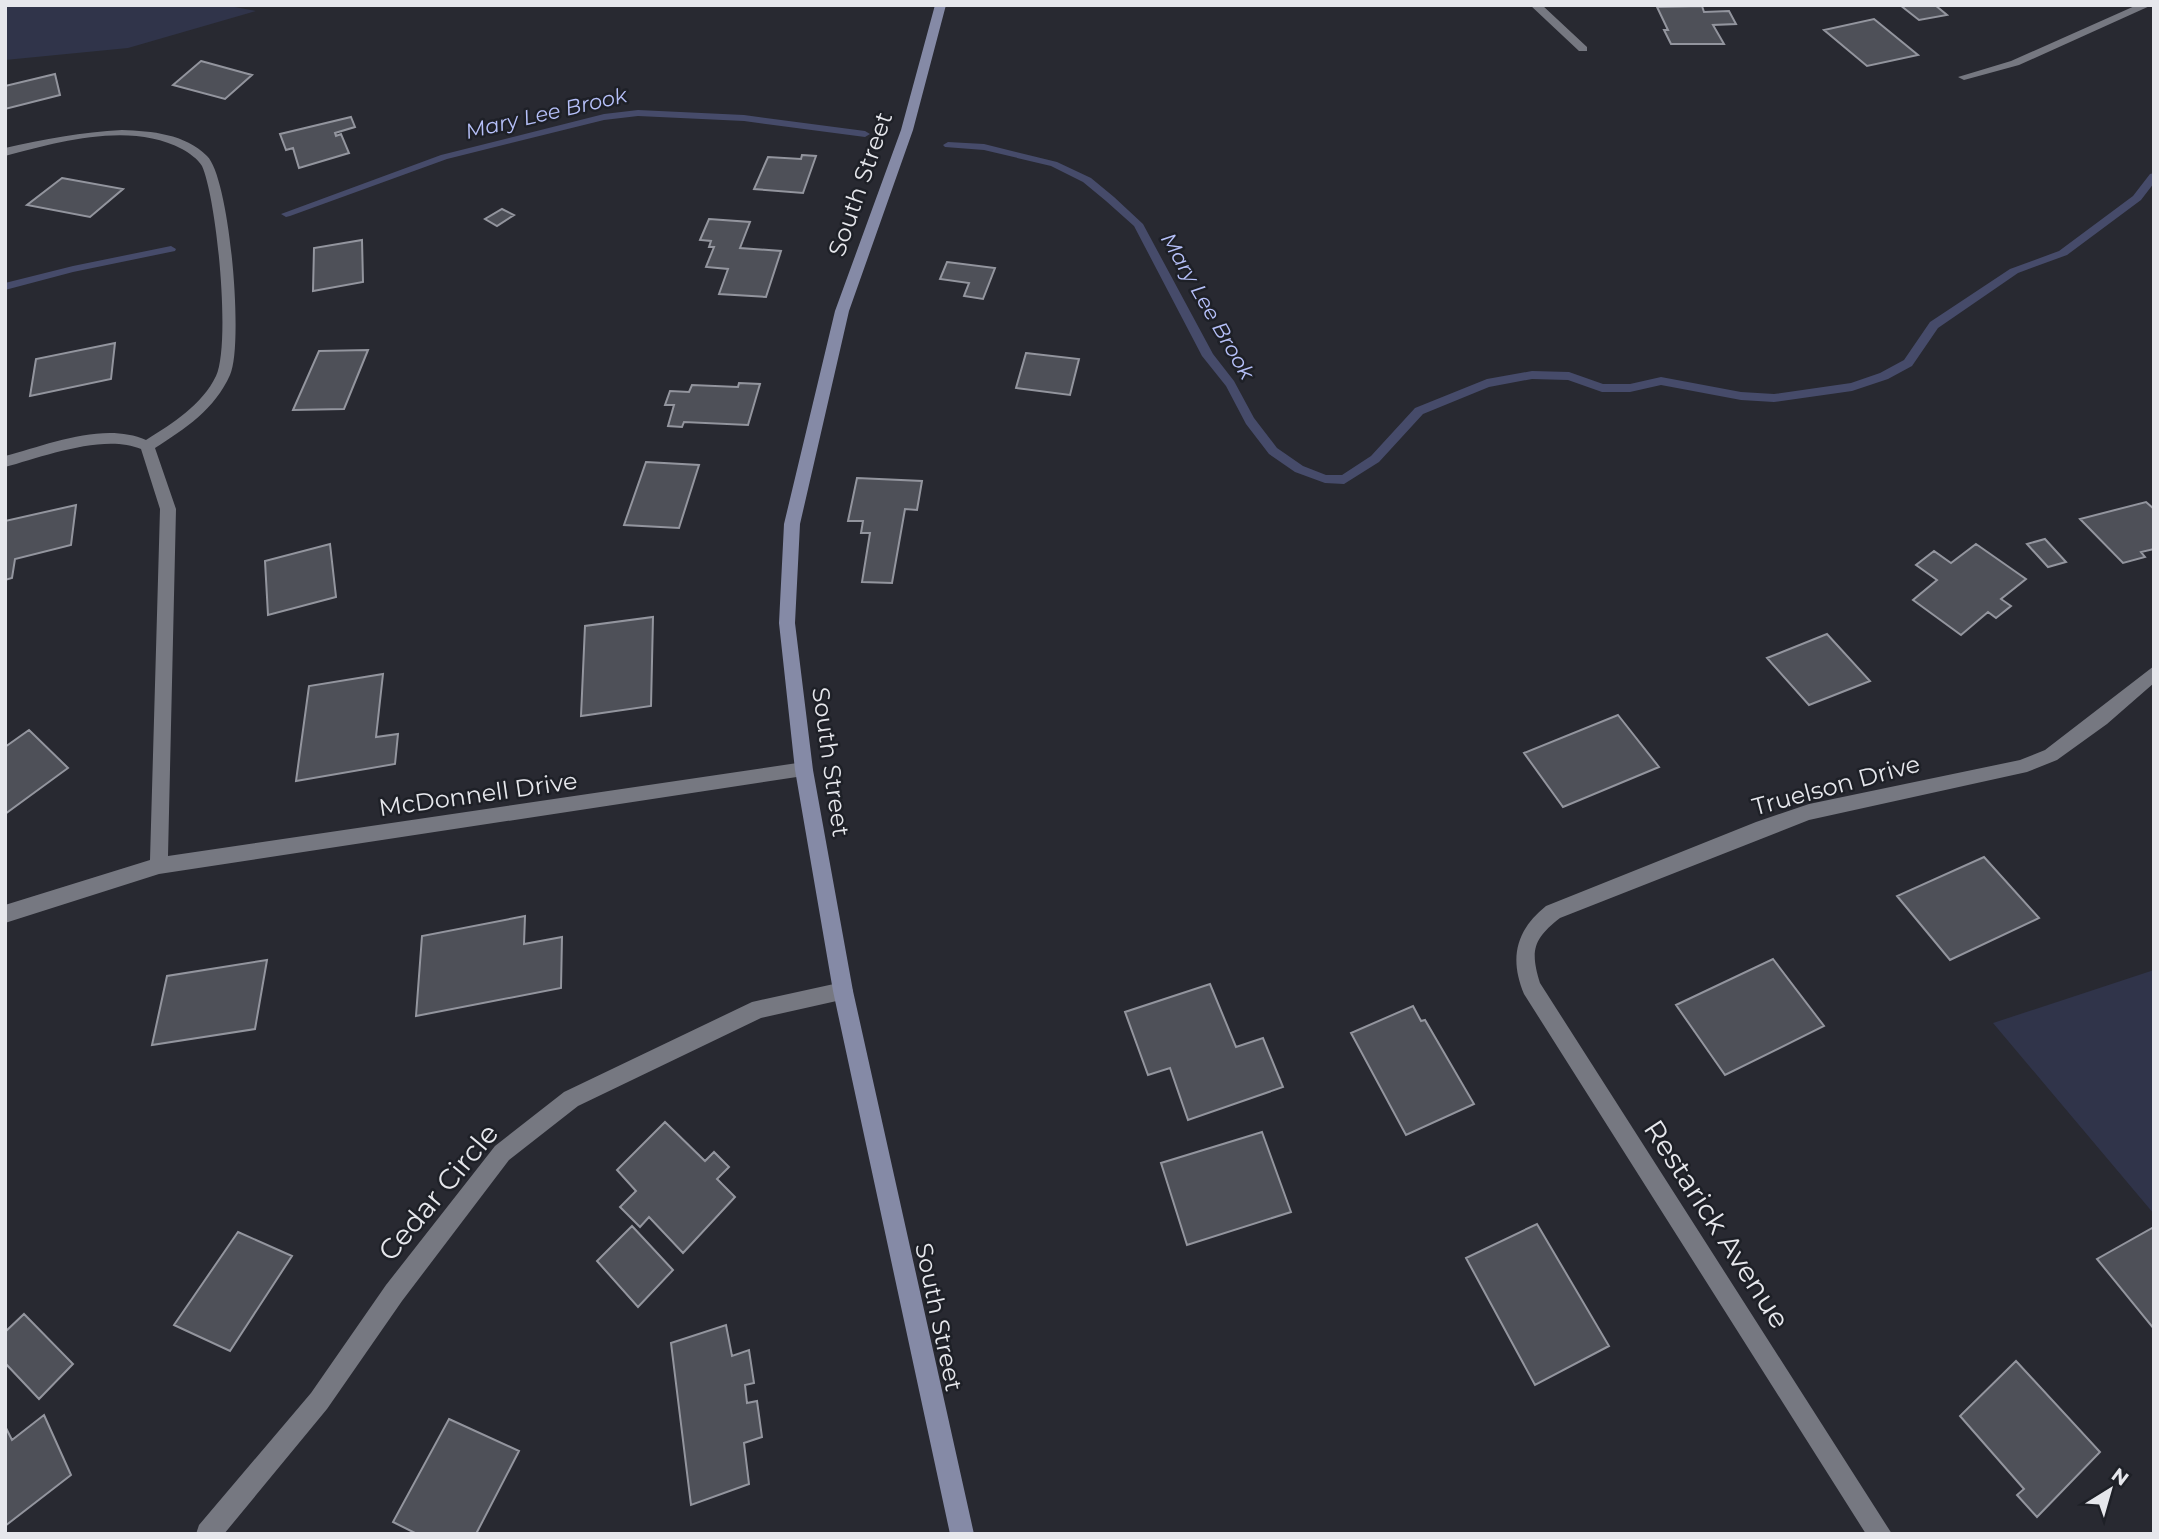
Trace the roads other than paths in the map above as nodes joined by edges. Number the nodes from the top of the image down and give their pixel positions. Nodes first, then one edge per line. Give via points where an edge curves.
1 (941, 5) edge
2 (1535, 5) edge
3 (2147, 5) edge
4 (1583, 48) dead end
5 (1964, 78) dead end
6 (5, 152) edge
7 (147, 446) junction
8 (5, 461) edge
9 (2154, 673) edge
10 (804, 770) junction
11 (159, 866) junction
12 (5, 914) edge
13 (1526, 940) joint
14 (843, 991) junction
15 (208, 1534) edge
16 (962, 1534) edge
17 (1880, 1534) edge

1 - 10 main road, South Street via 906,130 842,312 792,524 787,623
2 - 4 street
3 - 5 street via 2015,63
6 - 7 street via 60,138 110,133 150,136 185,146 207,163 215,193 230,346 225,372 214,393 186,422
7 - 8 street via 139,439 94,440
7 - 11 street via 168,509
9 - 13 street, Truelson Drive via 2051,755 1762,828 1553,912 1536,924
10 - 11 street, McDonnell Drive
10 - 14 main road, South Street
11 - 12 street, McDonnell Drive
13 - 17 street, Restarick Avenue via 1524,962 1531,987
14 - 15 street, Cedar Circle via 760,1009 734,1021 571,1099 502,1153 394,1293 319,1401
14 - 16 main road, South Street

